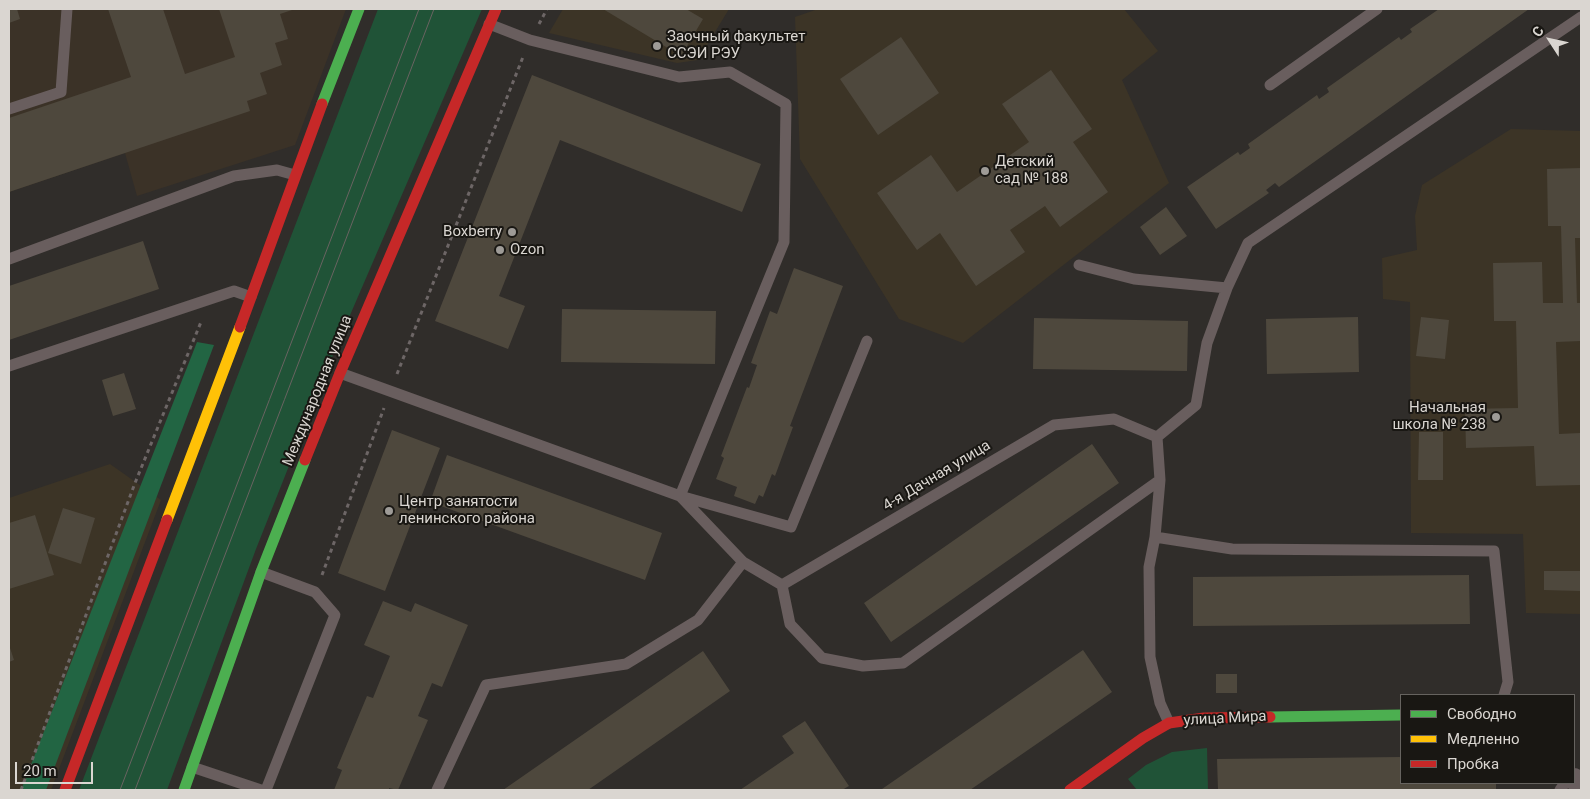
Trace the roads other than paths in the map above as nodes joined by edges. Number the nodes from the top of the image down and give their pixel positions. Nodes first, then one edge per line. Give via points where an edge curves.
1 (67, 9) edge
2 (360, 9) edge
3 (496, 9) edge
4 (1377, 9) edge
5 (1581, 17) edge
6 (489, 24) junction
7 (1270, 85) dead end
8 (9, 109) edge
9 (295, 175) junction
10 (9, 259) edge
11 (1079, 265) dead end
12 (1227, 288) junction
13 (251, 296) junction
14 (867, 341) dead end
15 (9, 366) edge
16 (340, 373) junction
17 (1157, 437) junction
18 (1160, 480) junction
19 (680, 496) junction
20 (1155, 537) junction
21 (743, 562) junction
22 (261, 572) junction
23 (782, 585) junction
24 (1504, 694) edge
25 (1400, 715) edge
26 (1169, 723) junction
27 (192, 767) junction
28 (65, 790) edge
29 (184, 790) edge
30 (261, 790) edge
31 (266, 790) edge
32 (437, 790) edge
33 (1070, 790) edge

1 - 8 lane via 61,92
2 - 9 street
3 - 6 street, Международная улица
4 - 7 lane
5 - 12 lane via 1248,243
6 - 16 street, Международная улица
6 - 19 lane via 530,40 679,77 730,72 786,104 784,242
9 - 10 lane via 277,170 234,176
9 - 13 street
11 - 12 lane via 1134,279
12 - 17 lane via 1208,343 1196,405
13 - 15 lane via 234,291
13 - 28 street
14 - 19 lane via 791,527
16 - 19 lane
16 - 22 street, Международная улица
17 - 18 lane
17 - 23 lane, 4-я Дачная улица via 1114,419 1054,425
18 - 20 lane
18 - 23 lane via 904,663 863,666 822,658 790,624
19 - 21 lane
20 - 24 lane via 1232,549 1494,551 1508,682
20 - 26 lane via 1149,567 1150,657 1160,703
21 - 23 lane
21 - 32 lane via 698,620 626,664 486,685
22 - 27 street, Международная улица
22 - 31 lane via 315,592 336,615
25 - 26 street, улица Мира via 1204,718
26 - 33 street, улица Мира
27 - 29 street, Международная улица
27 - 30 lane

